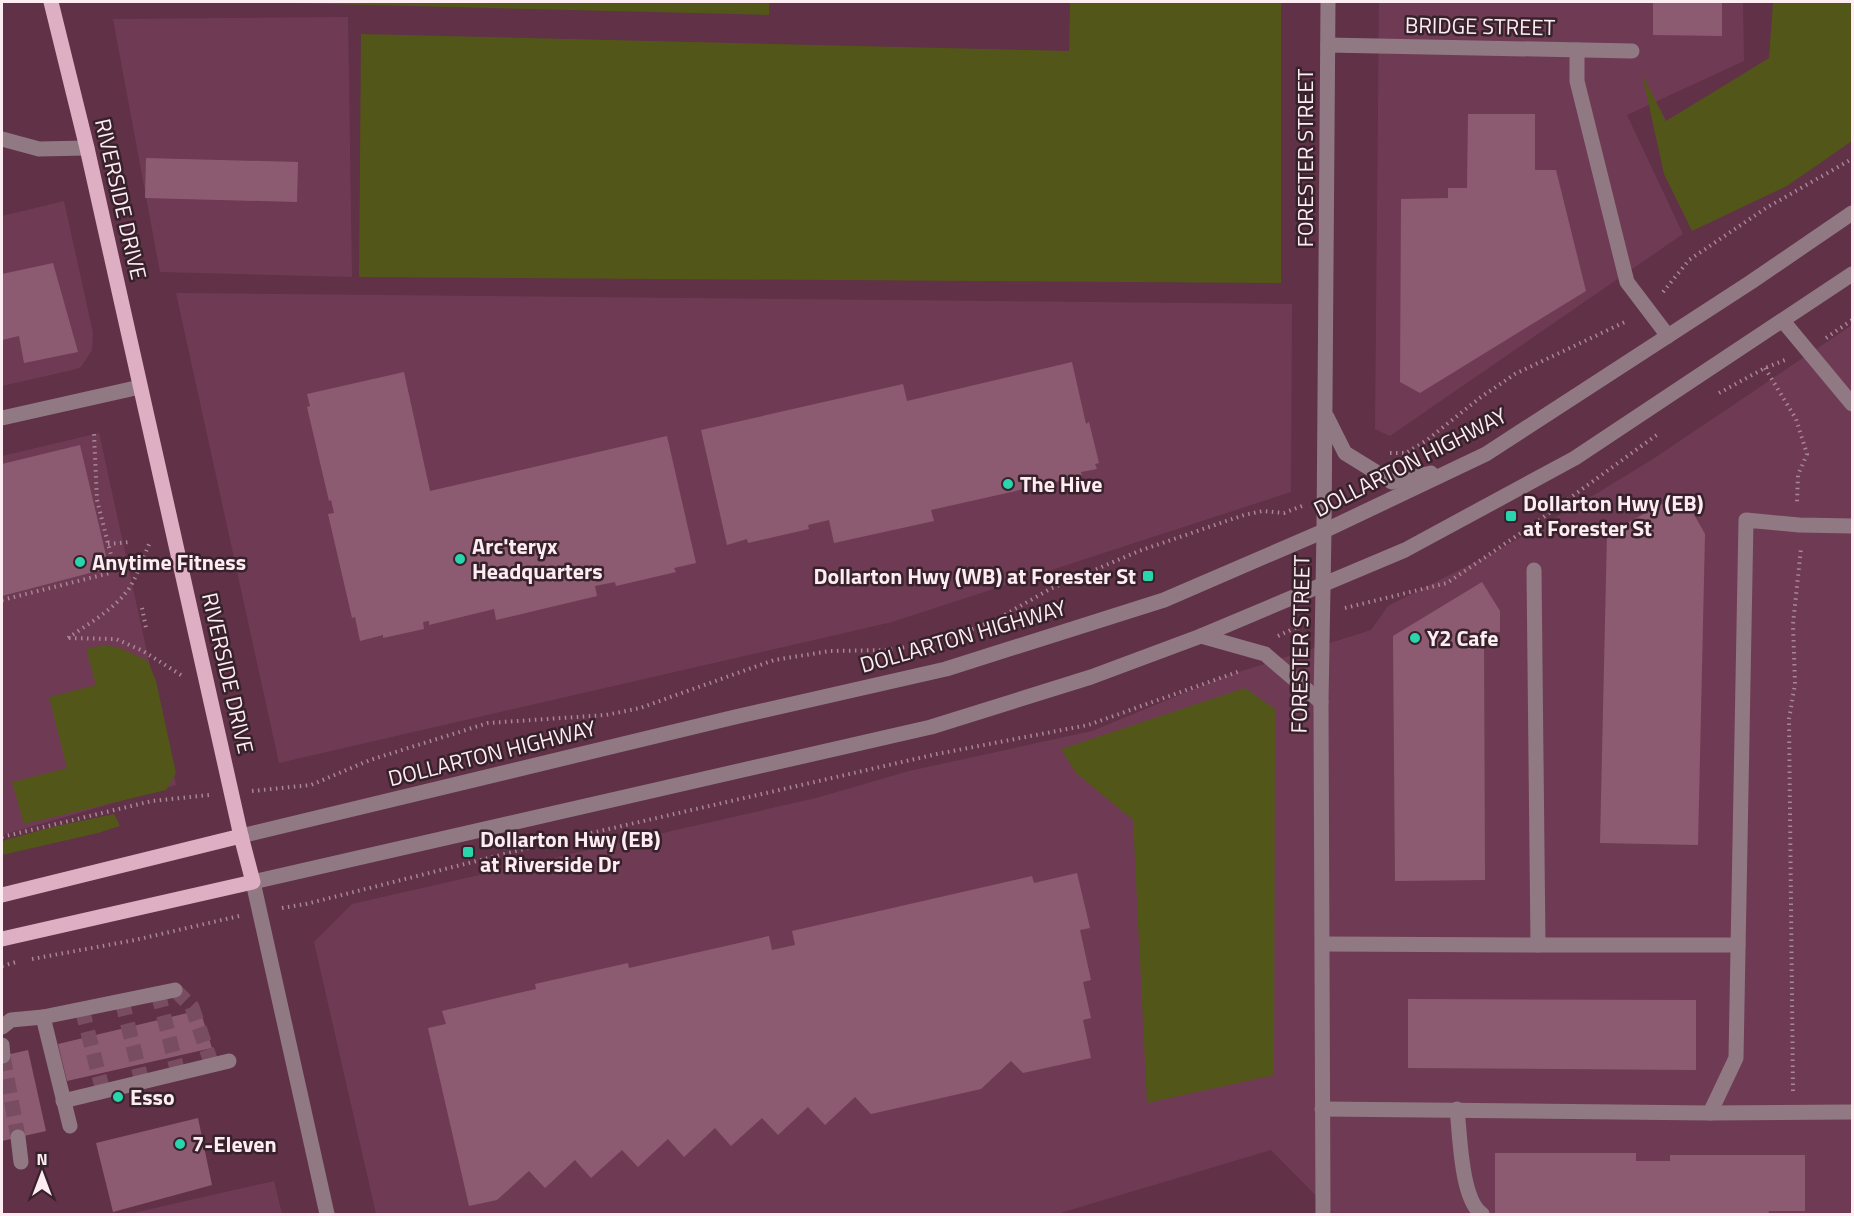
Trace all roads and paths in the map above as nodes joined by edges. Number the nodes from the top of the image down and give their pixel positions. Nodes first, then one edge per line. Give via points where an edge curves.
1 (51, 2) edge
2 (1328, 2) edge
3 (1328, 45) junction
4 (1577, 50) junction
5 (1632, 51) dead end
6 (2, 139) edge
7 (87, 148) junction
8 (1852, 159) edge
9 (1852, 213) edge
10 (1852, 274) edge
11 (1645, 306) junction
12 (1852, 320) edge
13 (1783, 321) junction
14 (1668, 336) junction
15 (1807, 349) junction
16 (1765, 368) junction
17 (140, 387) junction
18 (1718, 394) dead end
19 (1852, 404) edge
20 (1325, 415) junction
21 (2, 418) edge
22 (1660, 432) dead end
23 (94, 434) dead end
24 (1388, 453) dead end
25 (1457, 467) junction
26 (166, 502) junction
27 (1284, 513) dead end
28 (1799, 525) junction
29 (1852, 526) edge
30 (1324, 531) junction
31 (130, 542) dead end
32 (108, 544) junction
33 (1534, 570) dead end
34 (1323, 584) junction
35 (2, 600) edge
36 (1354, 604) dead end
37 (142, 608) dead end
38 (146, 628) dead end
39 (1292, 629) dead end
40 (1202, 636) junction
41 (1278, 636) dead end
42 (1247, 668) dead end
43 (209, 694) junction
44 (1321, 702) junction
45 (274, 789) dead end
46 (182, 798) dead end
47 (2, 837) edge
48 (241, 837) junction
49 (253, 882) junction
50 (2, 895) edge
51 (301, 905) dead end
52 (205, 923) dead end
53 (2, 939) edge
54 (1323, 944) junction
55 (1538, 945) junction
56 (1738, 945) junction
57 (2, 966) edge
58 (175, 990) dead end
59 (43, 1017) junction
60 (2, 1027) edge
61 (229, 1061) dead end
62 (1794, 1091) dead end
63 (63, 1101) junction
64 (1322, 1109) junction
65 (1457, 1109) junction
66 (1852, 1112) edge
67 (1710, 1113) junction
68 (70, 1126) dead end
69 (18, 1137) tunnel mouth
70 (21, 1162) dead end
71 (327, 1215) edge
72 (1323, 1215) edge
73 (1482, 1215) edge

1 - 7 main road, RIVERSIDE DRIVE
2 - 3 street, FORESTER STREET
3 - 4 street, BRIDGE STREET
3 - 20 street, FORESTER STREET
4 - 5 street, BRIDGE STREET
4 - 11 street via 1577,81 1627,282
6 - 7 street via 39,149
7 - 17 main road, RIVERSIDE DRIVE
8 - 11 path via 1766,208 1689,260 1663,292
9 - 14 street, DOLLARTON HIGHWAY
10 - 13 street
11 - 14 street
11 - 24 path via 1626,322 1515,374 1406,453
12 - 15 path
13 - 15 street
13 - 34 street via 1575,458 1406,550
14 - 25 street, DOLLARTON HIGHWAY via 1486,454
15 - 16 path
15 - 19 street
16 - 18 path
16 - 28 path via 1796,419 1807,454 1798,475
17 - 21 street
17 - 26 main road, RIVERSIDE DRIVE
20 - 25 street via 1345,453 1392,482
20 - 30 street, FORESTER STREET
22 - 36 path via 1447,583
23 - 32 path via 95,491
25 - 30 street, DOLLARTON HIGHWAY
26 - 43 main road, RIVERSIDE DRIVE
26 - 43 path via 127,591 68,639 116,639 143,651
27 - 45 path via 1263,511 1244,515 1139,551 1050,589 994,621 937,642 774,660 640,708 606,715 488,723 370,760 311,785
28 - 29 street
28 - 56 street via 1746,520
28 - 62 path via 1801,550 1793,624 1795,684 1790,718
30 - 34 street, FORESTER STREET
30 - 48 street, DOLLARTON HIGHWAY via 1164,600 946,669
31 - 32 path
32 - 35 path via 113,563 110,573
33 - 55 street
34 - 40 street
34 - 44 street, FORESTER STREET
37 - 38 path
39 - 41 path
40 - 44 street via 1265,654
40 - 49 street via 1091,677 931,727
42 - 51 path via 1088,725 937,754 556,841
43 - 48 main road, RIVERSIDE DRIVE
44 - 54 street, FORESTER STREET
46 - 47 path via 152,801
48 - 49 main road, RIVERSIDE DRIVE
48 - 50 main road, DOLLARTON HIGHWAY
49 - 53 main road
49 - 71 street, RIVERSIDE DRIVE
52 - 57 path
54 - 55 street
54 - 64 street, FORESTER STREET
55 - 56 street
56 - 67 street via 1737,1058
58 - 59 street
59 - 60 street via 11,1020
59 - 63 street
61 - 63 street
63 - 68 street
64 - 65 street
64 - 72 street, FORESTER STREET
65 - 67 street
65 - 73 street via 1463,1175 1476,1210
66 - 67 street
69 - 70 street

